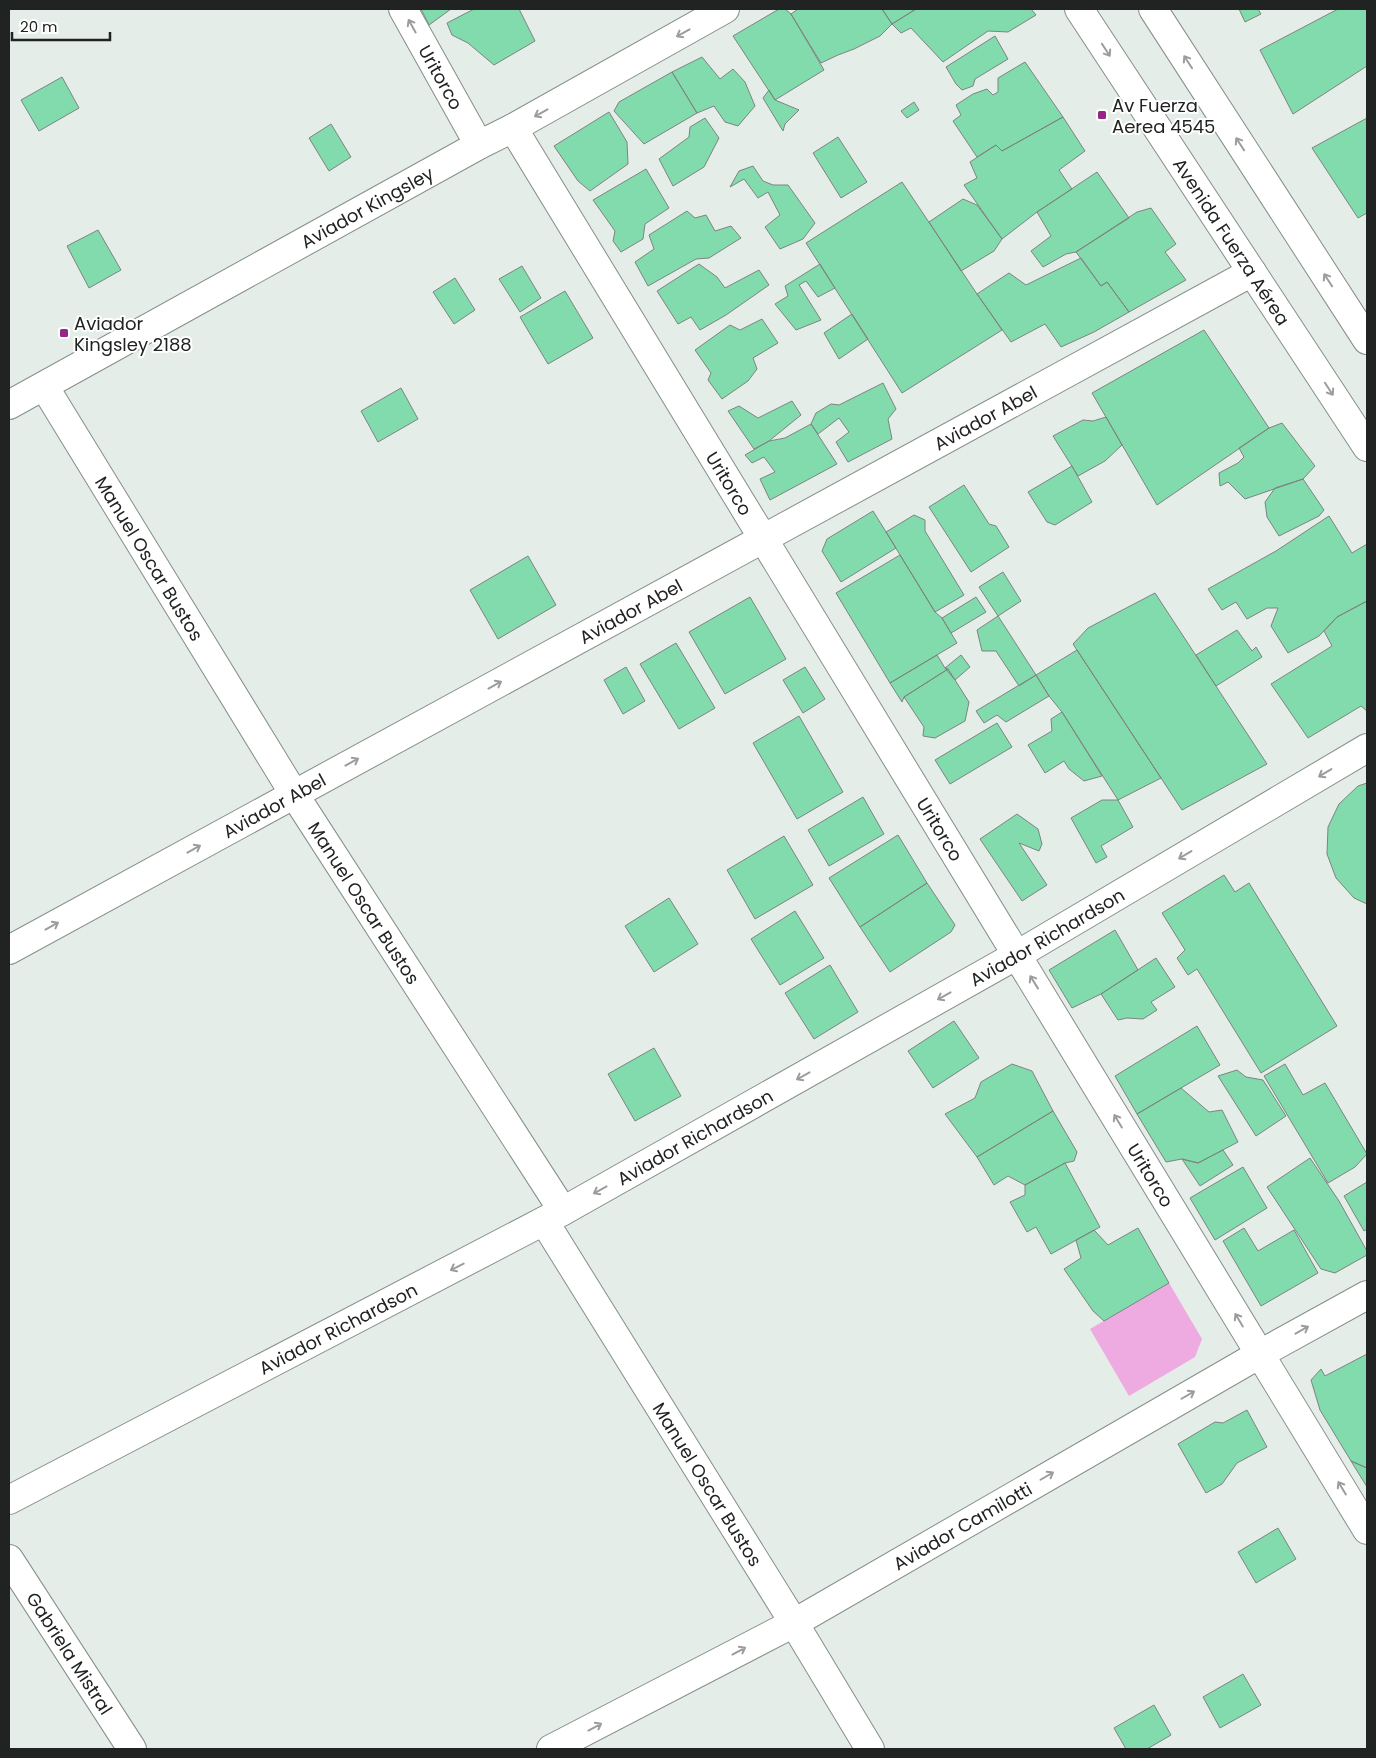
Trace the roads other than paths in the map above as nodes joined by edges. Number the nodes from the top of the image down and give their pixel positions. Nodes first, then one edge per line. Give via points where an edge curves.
1 (403, 9) edge
2 (725, 9) edge
3 (1079, 9) edge
4 (1153, 9) edge
5 (513, 128) junction
6 (479, 145) junction
7 (1252, 272) junction
8 (1363, 325) edge
9 (44, 386) junction
10 (9, 405) edge
11 (1367, 447) edge
12 (763, 538) junction
13 (1367, 748) edge
14 (294, 794) junction
15 (9, 950) edge
16 (1017, 955) junction
17 (554, 1216) junction
18 (1367, 1295) edge
19 (1260, 1354) junction
20 (9, 1500) edge
21 (1367, 1530) edge
22 (9, 1559) edge
23 (794, 1623) junction
24 (132, 1749) edge
25 (551, 1749) edge
26 (870, 1749) edge

6 -> 1 street, Uritorco
2 -> 5 street, Aviador Kingsley
3 -> 7 street, Avenida Fuerza Aérea
8 -> 4 street
5 - 6 street, Aviador Kingsley
5 - 12 street, Uritorco
6 - 9 street, Aviador Kingsley
7 -> 11 street, Avenida Fuerza Aérea
7 - 12 street, Aviador Abel
9 - 10 street, Aviador Kingsley
9 - 14 street, Manuel Oscar Bustos
14 -> 12 street, Aviador Abel
12 - 16 street, Uritorco
13 -> 16 street, Aviador Richardson
15 -> 14 street, Aviador Abel
14 - 17 street, Manuel Oscar Bustos
16 -> 17 street, Aviador Richardson
19 -> 16 street, Uritorco
17 -> 20 street, Aviador Richardson
17 - 23 street, Manuel Oscar Bustos
19 -> 18 street, Aviador Camilotti
21 -> 19 street, Uritorco
23 -> 19 street, Aviador Camilotti
22 - 24 street, Gabriela Mistral
25 -> 23 street, Aviador Camilotti
23 - 26 street, Manuel Oscar Bustos

